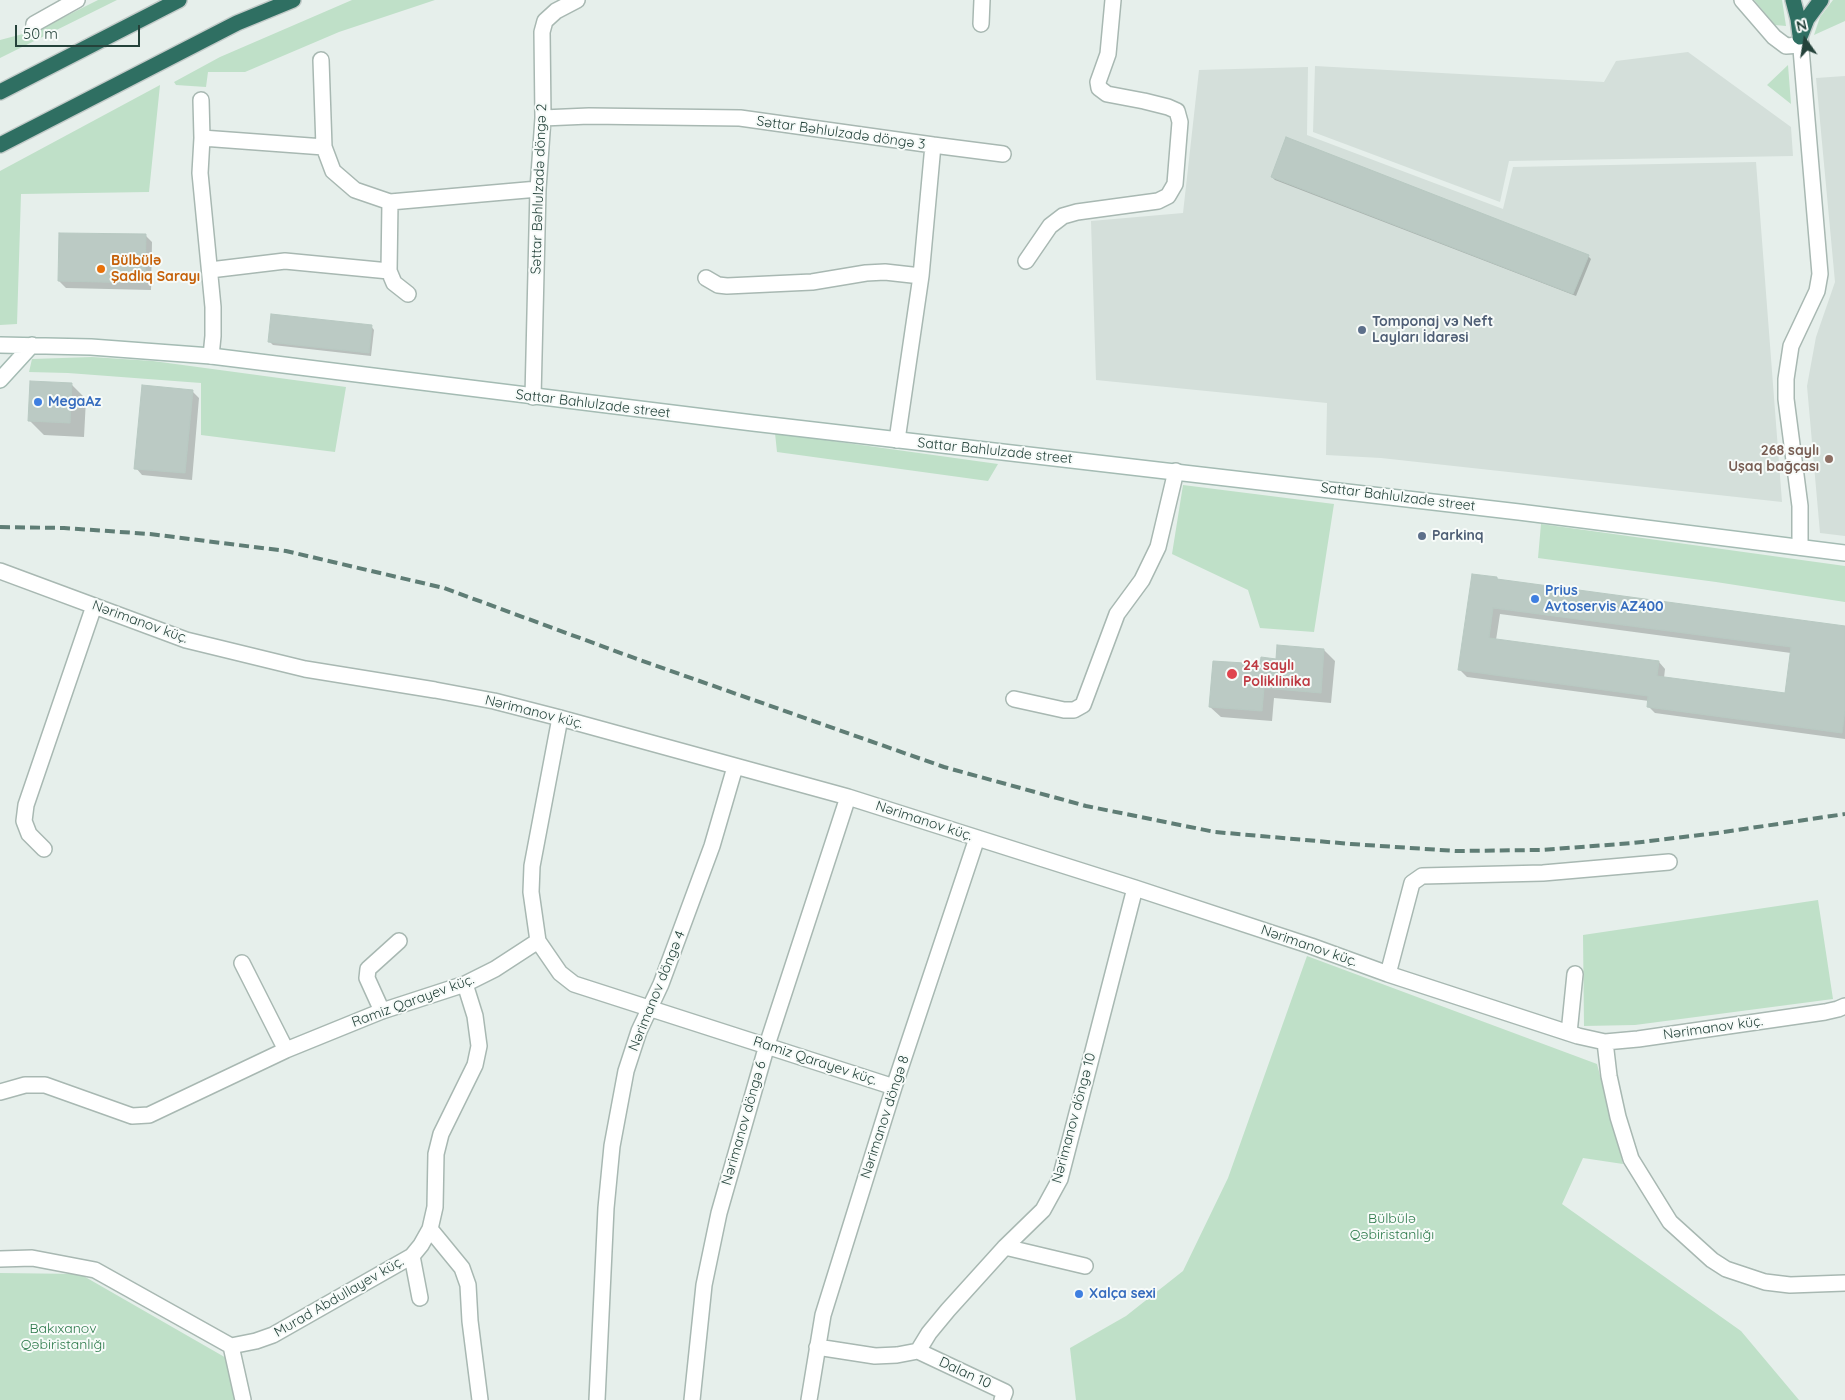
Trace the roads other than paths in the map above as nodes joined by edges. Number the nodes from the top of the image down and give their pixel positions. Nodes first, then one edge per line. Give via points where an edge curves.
1 (77, 0) edge
2 (179, 0) edge
3 (293, 0) edge
4 (577, 0) edge
5 (982, 0) edge
6 (1113, 0) edge
7 (1742, 0) edge
8 (1793, 0) edge
9 (1821, 0) edge
10 (34, 24) dead end
11 (981, 24) dead end
12 (1800, 41) junction
13 (320, 60) dead end
14 (0, 92) edge
15 (202, 100) dead end
16 (542, 118) junction
17 (202, 138) junction
18 (0, 145) edge
19 (933, 146) junction
20 (324, 147) junction
21 (1003, 154) dead end
22 (538, 189) junction
23 (390, 202) junction
24 (1026, 261) dead end
25 (210, 270) junction
26 (389, 271) junction
27 (921, 276) junction
28 (706, 278) dead end
29 (408, 294) dead end
30 (0, 345) edge
31 (32, 345) junction
32 (211, 356) junction
33 (0, 380) edge
34 (533, 397) junction
35 (897, 440) junction
36 (1176, 471) junction
37 (1800, 547) junction
38 (1845, 553) edge
39 (0, 571) edge
40 (94, 606) junction
41 (1014, 699) dead end
42 (560, 718) junction
43 (735, 767) junction
44 (848, 797) junction
45 (977, 838) junction
46 (44, 849) dead end
47 (1669, 862) dead end
48 (1135, 888) junction
49 (399, 941) dead end
50 (538, 941) junction
51 (242, 963) dead end
52 (1388, 974) junction
53 (1575, 974) dead end
54 (465, 984) junction
55 (1845, 1006) edge
56 (650, 1007) junction
57 (382, 1011) junction
58 (1569, 1033) junction
59 (1605, 1042) junction
60 (767, 1045) junction
61 (286, 1050) junction
62 (894, 1086) junction
63 (0, 1092) edge
64 (430, 1229) junction
65 (1005, 1247) junction
66 (412, 1256) junction
67 (0, 1259) edge
68 (1085, 1266) dead end
69 (1845, 1283) edge
70 (420, 1298) dead end
71 (231, 1346) junction
72 (817, 1346) junction
73 (918, 1351) junction
74 (243, 1400) edge
75 (480, 1400) edge
76 (597, 1400) edge
77 (692, 1400) edge
78 (809, 1400) edge
79 (1002, 1400) edge

1 - 10 street
2 - 14 highway
3 - 18 highway via 237,23
4 - 16 street, Səttar Bəhlulzadə döngə 2 via 545,21 542,32
5 - 11 street
6 - 24 street via 1108,54 1098,82 1099,88 1107,94 1177,111 1180,122 1175,184 1168,196 1158,202 1062,216 1050,226
7 - 12 street via 1780,42 1786,46
8 - 12 highway
9 - 12 highway via 1807,20
12 - 37 street via 1820,274 1817,291 1791,346 1786,379 1800,506
13 - 20 street
15 - 17 street
16 - 19 street, Səttar Bəhlulzadə döngə 3 via 740,118
16 - 22 street, Səttar Bəhlulzadə döngə 2
17 - 20 street
17 - 25 street via 200,173
19 - 21 street
19 - 27 street, Səttar Bəhlulzadə döngə 3
20 - 23 street via 333,171 354,190
22 - 23 street
22 - 34 street, Səttar Bəhlulzadə döngə 2
23 - 26 street
25 - 26 street via 285,261
25 - 32 street via 213,307
26 - 29 street via 394,283
27 - 28 street via 876,273 812,282 727,286
27 - 35 street, Səttar Bəhlulzadə döngə 3
30 - 31 street, Sattar Bahlulzade street
31 - 32 street, Sattar Bahlulzade street
31 - 33 street
32 - 34 street, Sattar Bahlulzade street
34 - 35 street, Sattar Bahlulzade street
35 - 36 street, Sattar Bahlulzade street
36 - 37 street, Sattar Bahlulzade street
36 - 41 street via 1158,548 1142,580 1118,614 1083,705 1074,710 1064,710
37 - 38 street, Sattar Bahlulzade street
39 - 40 street, Nərimanov küç.
40 - 42 street, Nərimanov küç. via 186,640 239,654 305,669 484,700
40 - 46 street via 26,805 24,821 29,834
42 - 43 street, Nərimanov küç.
42 - 50 street via 532,866 531,892
43 - 44 street, Nərimanov küç.
43 - 56 street, Nərimanov döngə 4 via 712,846
44 - 45 street, Nərimanov küç.
44 - 60 street, Nərimanov döngə 6
45 - 48 street, Nərimanov küç.
45 - 62 street, Nərimanov döngə 8
47 - 52 street via 1543,873 1422,876 1412,883
48 - 52 street, Nərimanov küç.
48 - 65 street, Nərimanov döngə 10 via 1060,1179 1043,1210
49 - 57 street via 368,968 366,978
50 - 54 street, Ramiz Qarayev küç.
50 - 56 street, Ramiz Qarayev küç. via 560,973 574,984
51 - 61 street
52 - 58 street, Nərimanov küç.
53 - 58 street
54 - 57 street, Ramiz Qarayev küç.
54 - 64 street, Murad Abdullayev küç. via 475,1016 479,1046 475,1065 441,1134 436,1154 435,1207
55 - 59 street, Nərimanov küç. via 1825,1012
56 - 60 street, Ramiz Qarayev küç.
56 - 76 street, Nərimanov döngə 4 via 626,1071 612,1146
57 - 61 street, Ramiz Qarayev küç.
58 - 59 street, Nərimanov küç.
59 - 69 street via 1618,1117 1631,1159 1670,1222 1726,1269 1764,1282 1790,1285
60 - 62 street, Ramiz Qarayev küç.
60 - 77 street, Nərimanov döngə 6 via 719,1213 704,1286
61 - 63 street, Ramiz Qarayev küç. via 149,1115 132,1116 45,1085 25,1085
62 - 72 street, Nərimanov döngə 8 via 823,1315
64 - 66 street, Murad Abdullayev küç.
64 - 75 street via 462,1268 468,1285
65 - 68 street
65 - 73 street, Nərimanov döngə 10 via 948,1310
66 - 70 street
66 - 71 street, Murad Abdullayev küç. via 273,1336
67 - 71 street via 32,1258 94,1270
71 - 74 street
72 - 73 street via 875,1356
72 - 78 street, Nərimanov döngə 8
73 - 79 street, Dalan 10 via 1005,1392

